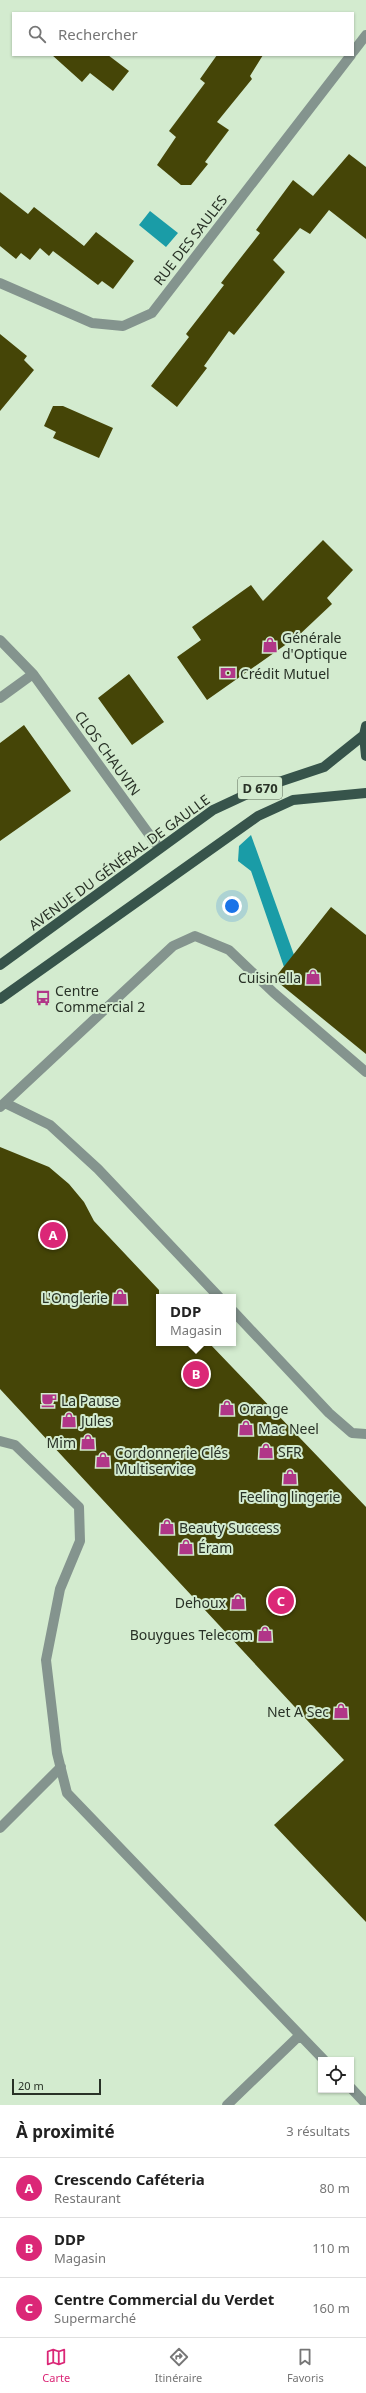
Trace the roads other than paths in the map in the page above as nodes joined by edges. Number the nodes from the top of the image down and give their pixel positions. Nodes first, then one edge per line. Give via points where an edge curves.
1 (366, 35) edge
2 (354, 51) edge
3 (349, 56) edge
4 (0, 283) edge
5 (0, 640) edge
6 (33, 674) junction
7 (0, 698) edge
8 (365, 730) edge
9 (366, 756) edge
10 (366, 793) edge
11 (159, 848) junction
12 (0, 965) edge
13 (0, 999) edge
14 (366, 1072) edge
15 (2, 1105) edge
16 (216, 1294) edge
17 (236, 1314) edge
18 (366, 1434) edge
19 (0, 1441) edge
20 (61, 1767) junction
21 (0, 1828) edge
22 (300, 2035) junction
23 (321, 2057) edge
24 (354, 2091) edge
25 (366, 2104) edge
26 (226, 2105) edge

1 - 2 street
3 - 4 street, RUE DES SAULES via 152,313 123,326 92,323
5 - 6 street, CLOS CHAUVIN
6 - 7 street
6 - 11 street, CLOS CHAUVIN
8 - 9 main road, AVENUE DU GÉNÉRAL DE GAULLE
8 - 11 main road, AVENUE DU GÉNÉRAL DE GAULLE / D 670 via 324,767 258,789 213,810
10 - 13 main road, D 670 via 293,800 258,816
11 - 12 main road, AVENUE DU GÉNÉRAL DE GAULLE / D 670
14 - 15 street via 274,993 229,950 195,936 173,946
15 - 16 street via 50,1125 103,1174
17 - 18 street via 329,1413 352,1432
19 - 20 street via 15,1445 79,1507 80,1541 60,1590 46,1660 57,1753
20 - 21 street
20 - 22 street via 67,1793
22 - 23 street
22 - 26 street
24 - 25 street

